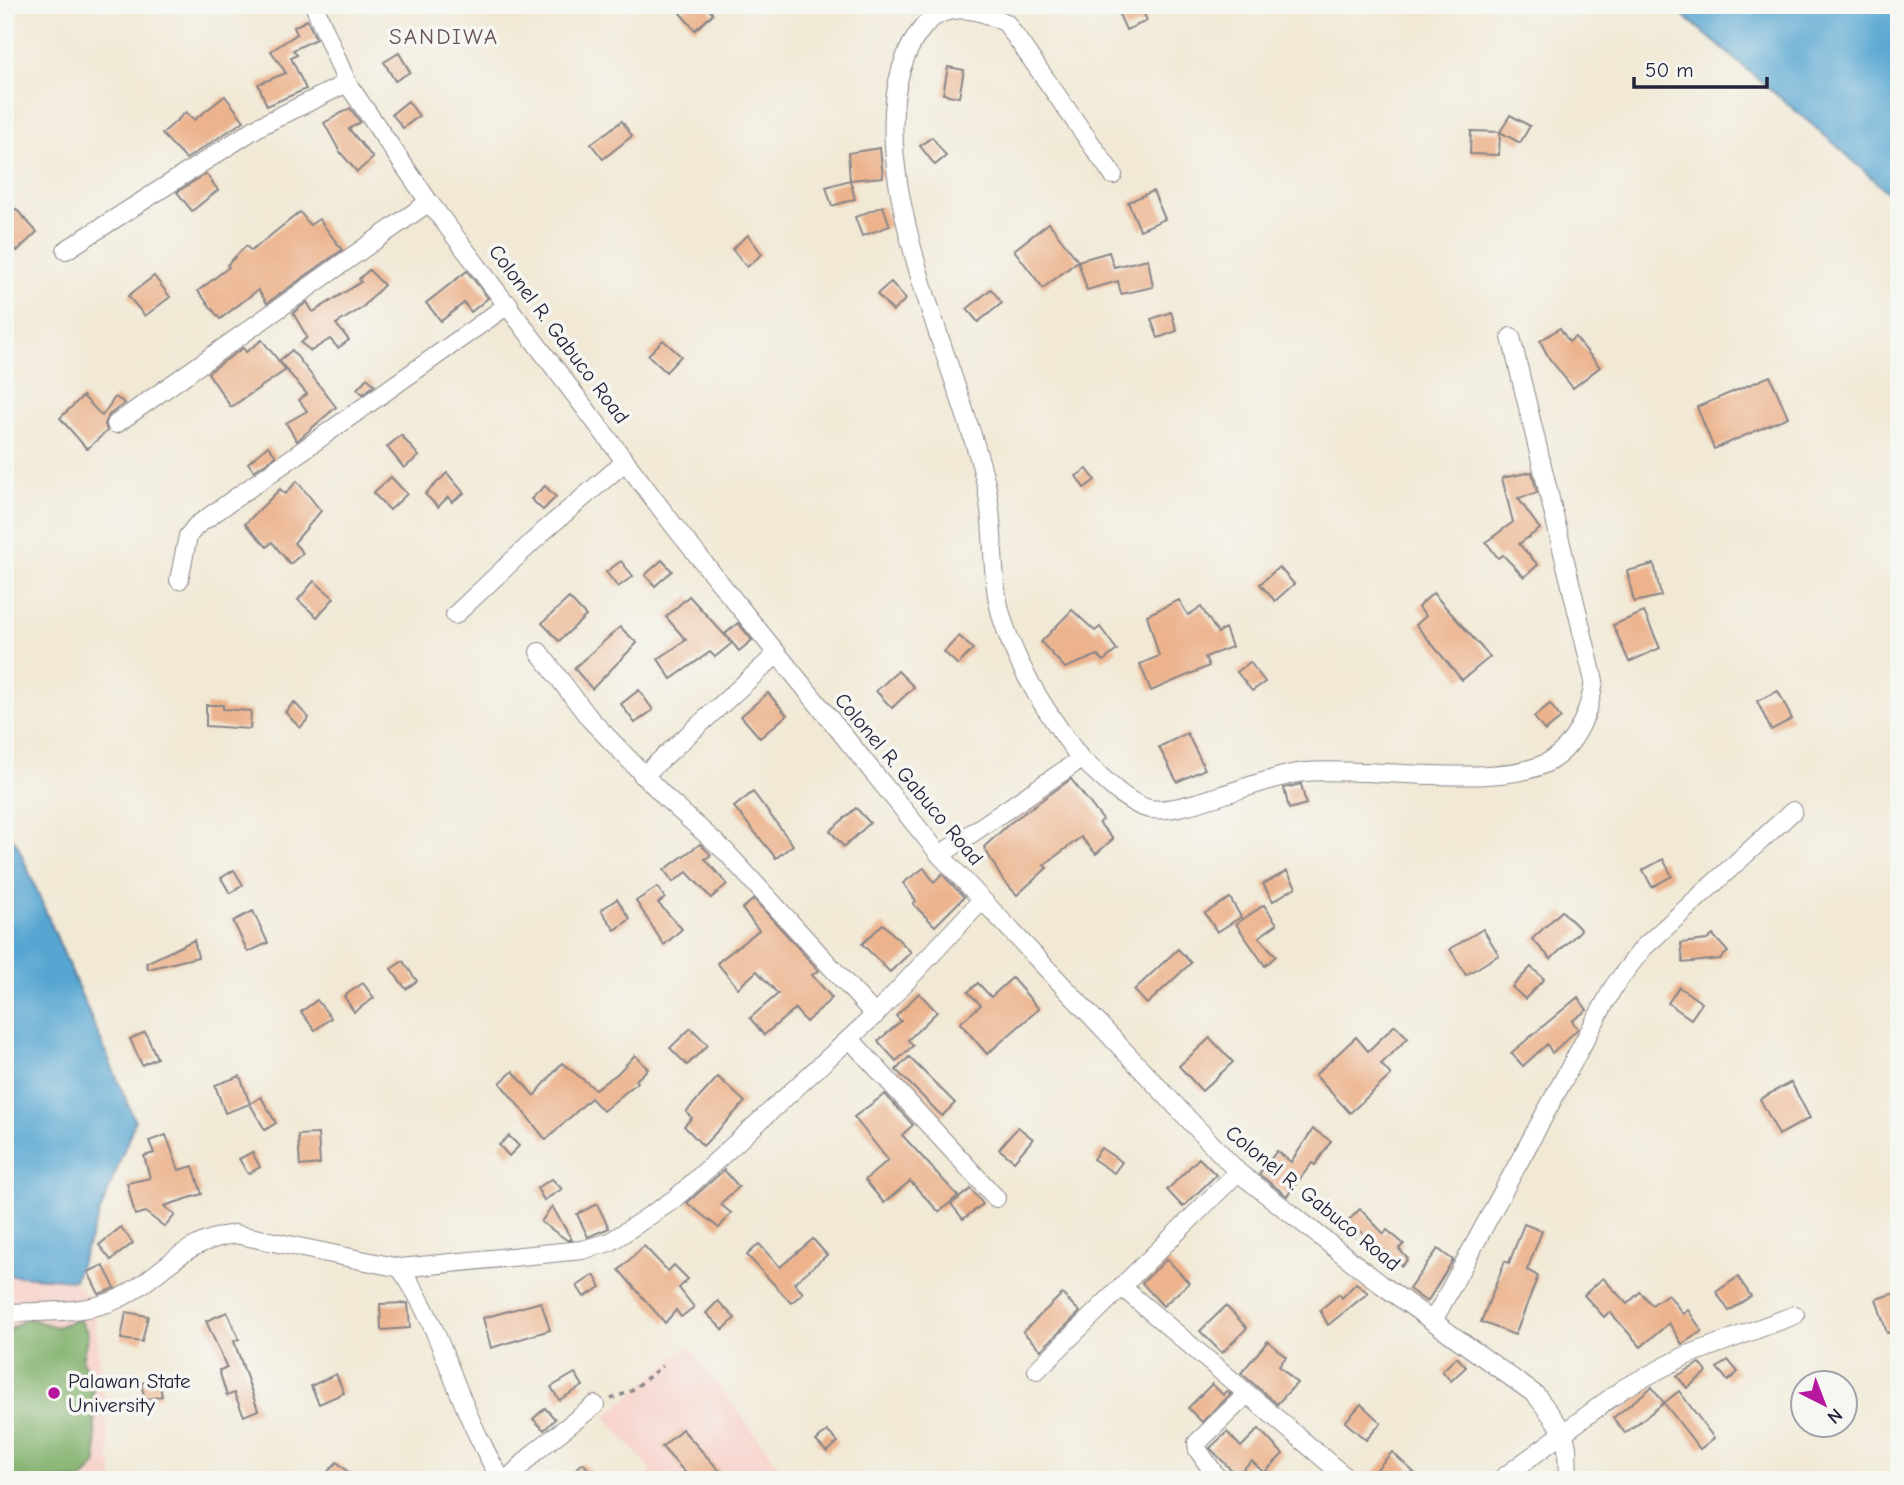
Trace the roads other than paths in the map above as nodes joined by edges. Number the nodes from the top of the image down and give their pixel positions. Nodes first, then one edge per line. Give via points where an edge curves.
1 (314, 5) edge
2 (347, 83) junction
3 (1114, 175) dead end
4 (429, 202) junction
5 (66, 250) dead end
6 (509, 304) junction
7 (1511, 337) dead end
8 (117, 424) dead end
9 (626, 461) junction
10 (179, 580) dead end
11 (455, 615) dead end
12 (539, 652) dead end
13 (776, 654) junction
14 (1081, 759) junction
15 (643, 776) junction
16 (1793, 811) dead end
17 (940, 855) junction
18 (981, 901) junction
19 (875, 1015) junction
20 (850, 1039) junction
21 (1238, 1172) junction
22 (996, 1198) dead end
23 (400, 1268) junction
24 (1123, 1288) junction
25 (5, 1313) edge
26 (1795, 1315) dead end
27 (1433, 1321) junction
28 (1037, 1370) dead end
29 (1246, 1395) junction
30 (596, 1405) road end
31 (1563, 1431) junction
32 (1218, 1479) edge
33 (505, 1480) edge
34 (1349, 1480) edge
35 (1500, 1480) edge
36 (1568, 1480) edge

1 - 2 street, Colonel R. Gabuco Road
2 - 4 street, Colonel R. Gabuco Road
2 - 5 street via 258,127
3 - 14 street via 1006,23 964,7 929,20 912,40 898,72 894,134 909,241 985,482 1002,618 1029,681
4 - 6 street, Colonel R. Gabuco Road
4 - 8 street
6 - 9 street, Colonel R. Gabuco Road
6 - 10 street via 196,526 188,536
7 - 14 street via 1594,681 1591,707 1554,759 1530,770 1496,776 1304,772 1168,809 1149,808 1131,800
9 - 11 street
9 - 13 street, Colonel R. Gabuco Road
12 - 15 street via 590,719
13 - 15 street
13 - 17 street, Colonel R. Gabuco Road
14 - 17 street
15 - 19 street via 726,852
16 - 27 street via 1643,948 1615,986
17 - 18 street, Colonel R. Gabuco Road
18 - 19 street
18 - 21 street, Colonel R. Gabuco Road
19 - 20 street
20 - 22 street
20 - 23 street via 676,1198 610,1242 582,1250
21 - 24 street
21 - 27 street, Colonel R. Gabuco Road
23 - 25 street via 235,1234 192,1245 116,1300 81,1308
23 - 33 street via 413,1285 494,1470
24 - 28 street
24 - 29 street
26 - 31 street via 1685,1356 1624,1388
27 - 31 street, Colonel R. Gabuco Road via 1536,1395
29 - 32 street via 1197,1443
29 - 34 street
30 - 33 street
31 - 35 street
31 - 36 street, Colonel R. Gabuco Road

